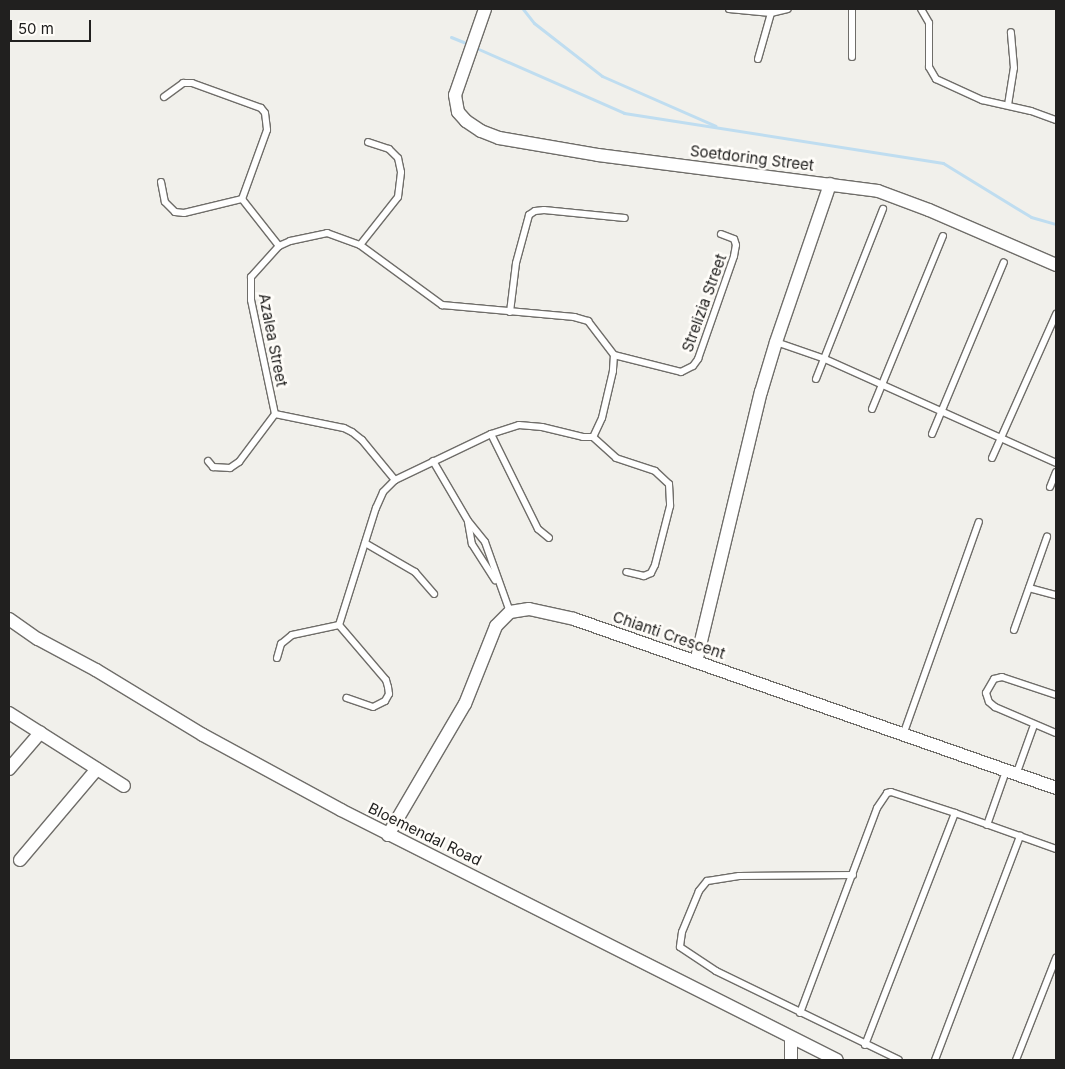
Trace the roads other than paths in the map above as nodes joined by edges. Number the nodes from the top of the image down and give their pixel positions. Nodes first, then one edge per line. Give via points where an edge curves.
1 (485, 9) edge
2 (729, 9) edge
3 (788, 9) edge
4 (852, 9) edge
5 (921, 9) edge
6 (754, 10) edge
7 (771, 13) junction
8 (1011, 32) dead end
9 (852, 57) dead end
10 (758, 59) dead end
11 (164, 96) dead end
12 (1008, 105) junction
13 (1056, 120) edge
14 (368, 142) dead end
15 (161, 182) dead end
16 (830, 184) junction
17 (242, 199) junction
18 (883, 210) dead end
19 (624, 218) dead end
20 (721, 234) dead end
21 (943, 236) dead end
22 (360, 245) junction
23 (279, 246) junction
24 (1004, 262) dead end
25 (1056, 265) edge
26 (510, 312) junction
27 (1056, 314) edge
28 (776, 342) junction
29 (614, 356) junction
30 (825, 359) junction
31 (816, 379) dead end
32 (884, 385) junction
33 (872, 409) dead end
34 (942, 412) junction
35 (276, 414) junction
36 (491, 434) junction
37 (932, 434) dead end
38 (593, 437) junction
39 (1001, 438) junction
40 (992, 458) dead end
41 (433, 461) junction
42 (208, 462) dead end
43 (1056, 463) edge
44 (1056, 472) edge
45 (395, 480) junction
46 (1050, 487) dead end
47 (468, 521) junction
48 (979, 522) dead end
49 (1047, 537) dead end
50 (549, 538) dead end
51 (365, 543) junction
52 (626, 572) dead end
53 (498, 583) junction
54 (1029, 588) junction
55 (434, 594) dead end
56 (1056, 595) edge
57 (510, 612) junction
58 (9, 620) edge
59 (339, 625) junction
60 (1014, 630) dead end
61 (277, 658) dead end
62 (696, 662) junction
63 (1056, 695) edge
64 (347, 698) dead end
65 (9, 713) edge
66 (1034, 725) junction
67 (40, 733) junction
68 (1056, 733) edge
69 (903, 735) junction
70 (9, 769) edge
71 (97, 769) junction
72 (1011, 773) junction
73 (124, 786) dead end
74 (1056, 788) edge
75 (955, 813) junction
76 (988, 825) junction
77 (388, 835) junction
78 (1020, 836) junction
79 (1056, 849) edge
80 (20, 860) dead end
81 (854, 875) junction
82 (1056, 958) edge
83 (800, 1013) junction
84 (791, 1038) junction
85 (865, 1045) junction
86 (791, 1060) edge
87 (837, 1060) edge
88 (899, 1060) edge
89 (935, 1060) edge
90 (1016, 1060) edge

1 - 16 street, Soetdoring Street via 455,94 458,112 466,121 499,138 598,155
2 - 6 lane
3 - 7 lane
4 - 9 lane
5 - 12 lane via 928,23 929,67 936,79 982,100
6 - 7 lane
7 - 10 lane
8 - 12 lane via 1014,68
11 - 17 lane via 183,83 192,83 261,108 265,113 267,130
12 - 13 lane
14 - 22 lane via 389,149 398,158 401,180 398,197
15 - 17 lane via 164,202 175,212 184,213
16 - 25 street, Soetdoring Street via 878,191 903,199
16 - 28 street
17 - 23 lane
18 - 30 lane
19 - 26 lane via 544,210 529,215 516,263
20 - 29 lane, Strelizia Street via 734,239 734,256 693,366 682,372
21 - 32 lane
22 - 23 lane, Azalea Street via 327,233
22 - 26 lane, Azalea Street via 442,305
23 - 35 lane, Azalea Street via 257,269 250,286
24 - 34 lane
26 - 29 lane, Azalea Street via 582,318 592,325
27 - 39 lane
28 - 30 lane
28 - 62 street via 737,485
29 - 38 lane via 602,418
30 - 31 lane
30 - 32 lane
32 - 33 lane
32 - 34 lane
34 - 37 lane
34 - 39 lane
35 - 42 lane via 239,462 230,468 213,467
35 - 45 lane via 352,432
36 - 38 lane via 529,425
36 - 41 lane
36 - 50 lane via 538,529
38 - 52 lane via 609,453 655,471 669,484 670,506 655,565 651,573 644,576
39 - 40 lane
39 - 43 lane
41 - 45 lane
41 - 47 lane
44 - 46 lane
45 - 51 lane via 383,492
47 - 53 lane via 485,542
47 - 53 lane via 472,544
48 - 69 lane
49 - 54 lane
51 - 55 lane via 415,572
51 - 59 lane
53 - 57 lane
54 - 56 lane
54 - 60 lane
57 - 62 street, Chianti Crescent via 544,610
57 - 77 street via 496,626 465,704
58 - 77 street, Bloemendal Road via 204,735
59 - 61 lane via 292,635 281,644
59 - 64 lane via 386,680 389,694 385,701 373,707
62 - 69 street, Chianti Crescent
63 - 66 lane via 1002,677 990,684 986,693 989,702
65 - 67 street
66 - 68 lane
66 - 72 lane
67 - 70 street
67 - 71 street
69 - 72 street, Chianti Crescent
71 - 73 street
71 - 80 street
72 - 74 street, Chianti Crescent
72 - 76 lane
75 - 76 lane
75 - 81 lane via 887,793 877,808
75 - 85 lane
76 - 78 lane
77 - 84 street, Bloemendal Road via 531,904 663,975
78 - 79 lane
78 - 89 lane
81 - 83 lane
81 - 83 lane via 739,876 707,881 699,891 682,932 680,947 686,953
82 - 90 lane
83 - 85 lane
84 - 86 street
84 - 87 street, Bloemendal Road
85 - 88 lane

